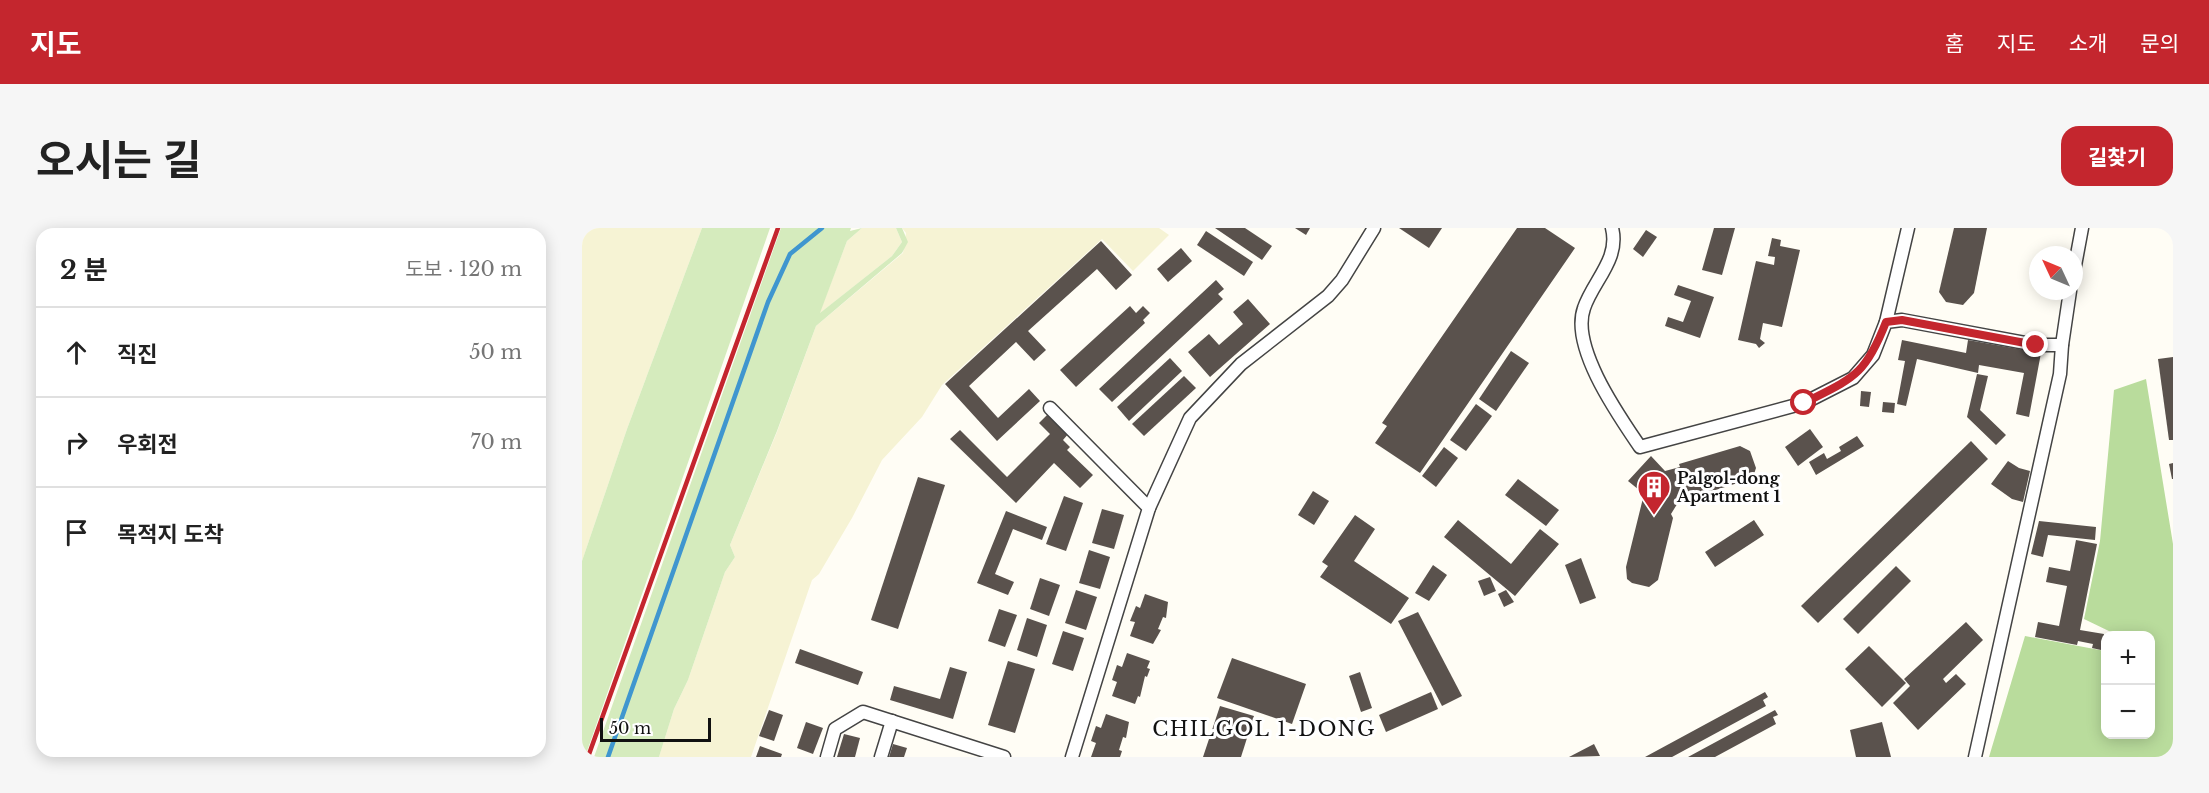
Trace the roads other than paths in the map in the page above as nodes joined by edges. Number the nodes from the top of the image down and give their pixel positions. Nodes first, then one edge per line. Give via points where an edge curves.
1 (1374, 228) edge
2 (1612, 228) edge
3 (1908, 228) edge
4 (2082, 228) edge
5 (2079, 246) edge
6 (2069, 300) edge
7 (1886, 322) junction
8 (2062, 345) junction
9 (1050, 408) dead end
10 (1149, 508) junction
11 (892, 721) junction
12 (970, 752) edge
13 (827, 757) edge
14 (881, 757) edge
15 (1004, 757) edge
16 (1072, 757) edge
17 (1975, 757) edge

1 - 10 street via 1328,296 1241,364 1190,418
2 - 7 street via 1615,239 1606,269 1583,311 1582,335 1615,410 1640,447 1804,403 1853,378 1873,355
3 - 7 street
4 - 5 street
6 - 8 street
7 - 8 street via 1902,320 2036,345
8 - 17 street via 2060,374
9 - 10 street
10 - 16 street
11 - 12 street
11 - 13 street via 863,712 835,729
11 - 14 street
12 - 15 street

